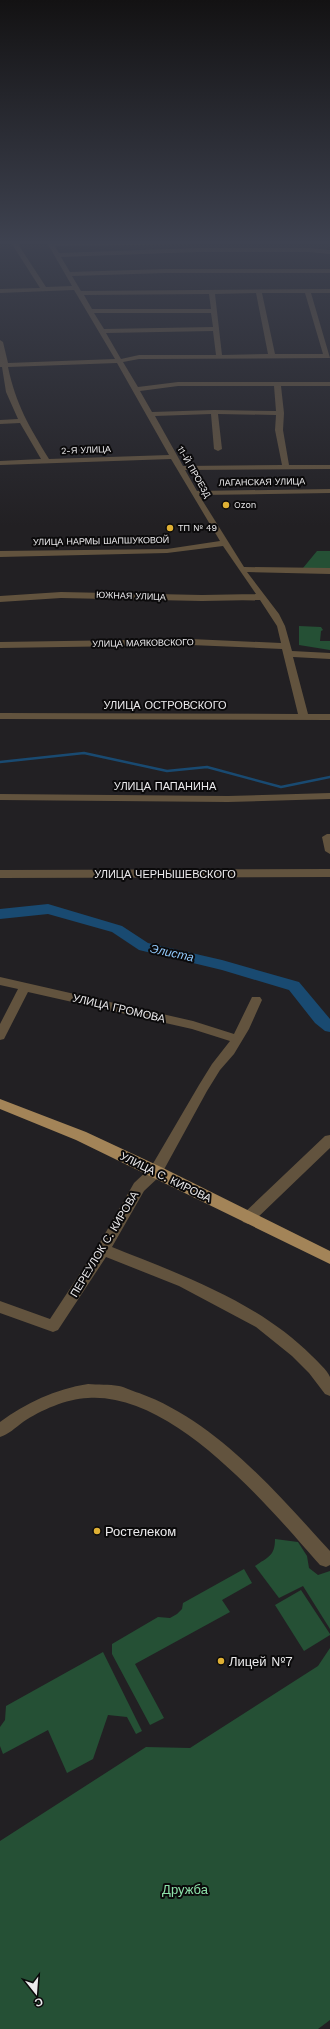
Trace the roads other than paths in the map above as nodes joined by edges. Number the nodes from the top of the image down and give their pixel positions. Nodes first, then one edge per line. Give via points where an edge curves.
1 (104, 336) edge
2 (218, 336) edge
3 (268, 336) edge
4 (321, 336) edge
5 (1, 345) edge
6 (219, 355) junction
7 (272, 356) junction
8 (328, 356) edge
9 (120, 361) junction
10 (3, 365) edge
11 (278, 383) junction
12 (330, 384) edge
13 (135, 390) junction
14 (0, 392) edge
15 (10, 392) junction
16 (214, 412) junction
17 (280, 413) junction
18 (150, 414) junction
19 (23, 421) junction
20 (0, 422) edge
21 (218, 449) dead end
22 (173, 457) junction
23 (46, 461) junction
24 (0, 463) edge
25 (286, 467) junction
26 (330, 467) edge
27 (180, 468) junction
28 (330, 491) edge
29 (194, 493) junction
30 (226, 543) junction
31 (0, 554) edge
32 (241, 569) junction
33 (330, 570) edge
34 (262, 596) junction
35 (0, 599) edge
36 (0, 645) edge
37 (288, 650) junction
38 (330, 656) edge
39 (0, 716) edge
40 (330, 717) edge
41 (304, 718) junction
42 (330, 796) edge
43 (0, 797) edge
44 (327, 837) dead end
45 (330, 851) edge
46 (0, 874) edge
47 (330, 874) edge
48 (0, 981) edge
49 (25, 986) junction
50 (256, 1000) dead end
51 (0, 1036) edge
52 (237, 1039) junction
53 (0, 1104) edge
54 (330, 1140) edge
55 (156, 1171) junction
56 (248, 1218) junction
57 (103, 1250) junction
58 (330, 1258) edge
59 (0, 1307) edge
60 (330, 1389) edge
61 (1, 1430) edge
62 (326, 1559) dead end

1 - 9 street, 11-Й ПРОЕЗД
2 - 6 street
3 - 7 street
4 - 8 street
5 - 10 street
6 - 7 street
6 - 9 street via 139,357
7 - 8 street
9 - 10 street
9 - 13 street, 11-Й ПРОЕЗД
10 - 15 street
11 - 12 street
11 - 13 street via 178,384
11 - 17 street
13 - 18 street, 11-Й ПРОЕЗД
14 - 15 street
15 - 19 street
16 - 17 street
16 - 18 street
16 - 21 street
17 - 25 street via 279,430
18 - 22 street, 11-Й ПРОЕЗД
19 - 20 street
19 - 23 street
22 - 23 street, 2-Я УЛИЦА
22 - 27 street, 11-Й ПРОЕЗД
23 - 24 street, 2-Я УЛИЦА
25 - 26 street
25 - 27 street
27 - 29 street, 11-Й ПРОЕЗД
28 - 29 street, ЛАГАНСКАЯ УЛИЦА
29 - 30 street, 11-Й ПРОЕЗД
30 - 31 street, УЛИЦА НАРМЫ ШАПШУКОВОЙ via 167,550
30 - 32 street, 11-Й ПРОЕЗД
32 - 33 street
32 - 34 street, 11-Й ПРОЕЗД
34 - 35 street, ЮЖНАЯ УЛИЦА via 202,598 61,595
34 - 37 street, 11-Й ПРОЕЗД via 281,626
36 - 37 street, УЛИЦА МАЯКОВСКОГО via 191,642
37 - 38 street, УЛИЦА МАЯКОВСКОГО
37 - 41 street, 11-Й ПРОЕЗД
39 - 41 street, УЛИЦА ОСТРОВСКОГО
40 - 41 street, УЛИЦА ОСТРОВСКОГО
42 - 43 street, УЛИЦА ПАПАНИНА via 228,799
44 - 45 street
46 - 47 street, УЛИЦА ЧЕРНЫШЕВСКОГО
48 - 49 street, УЛИЦА ГРОМОВА
49 - 51 street
49 - 52 street, УЛИЦА ГРОМОВА via 194,1025
50 - 52 street, ПЕРЕУЛОК С. КИРОВА
52 - 55 street, ПЕРЕУЛОК С. КИРОВА via 203,1088
53 - 55 main road, УЛИЦА С. КИРОВА via 81,1136
54 - 56 street
55 - 56 main road, УЛИЦА С. КИРОВА
55 - 57 street, ПЕРЕУЛОК С. КИРОВА via 139,1187
56 - 58 main road, УЛИЦА С. КИРОВА
57 - 59 street, ПЕРЕУЛОК С. КИРОВА via 53,1326
57 - 60 street via 184,1282 261,1323 297,1351
61 - 62 street via 19,1416 58,1398 89,1390 117,1392 140,1399 186,1425 236,1466 274,1502

